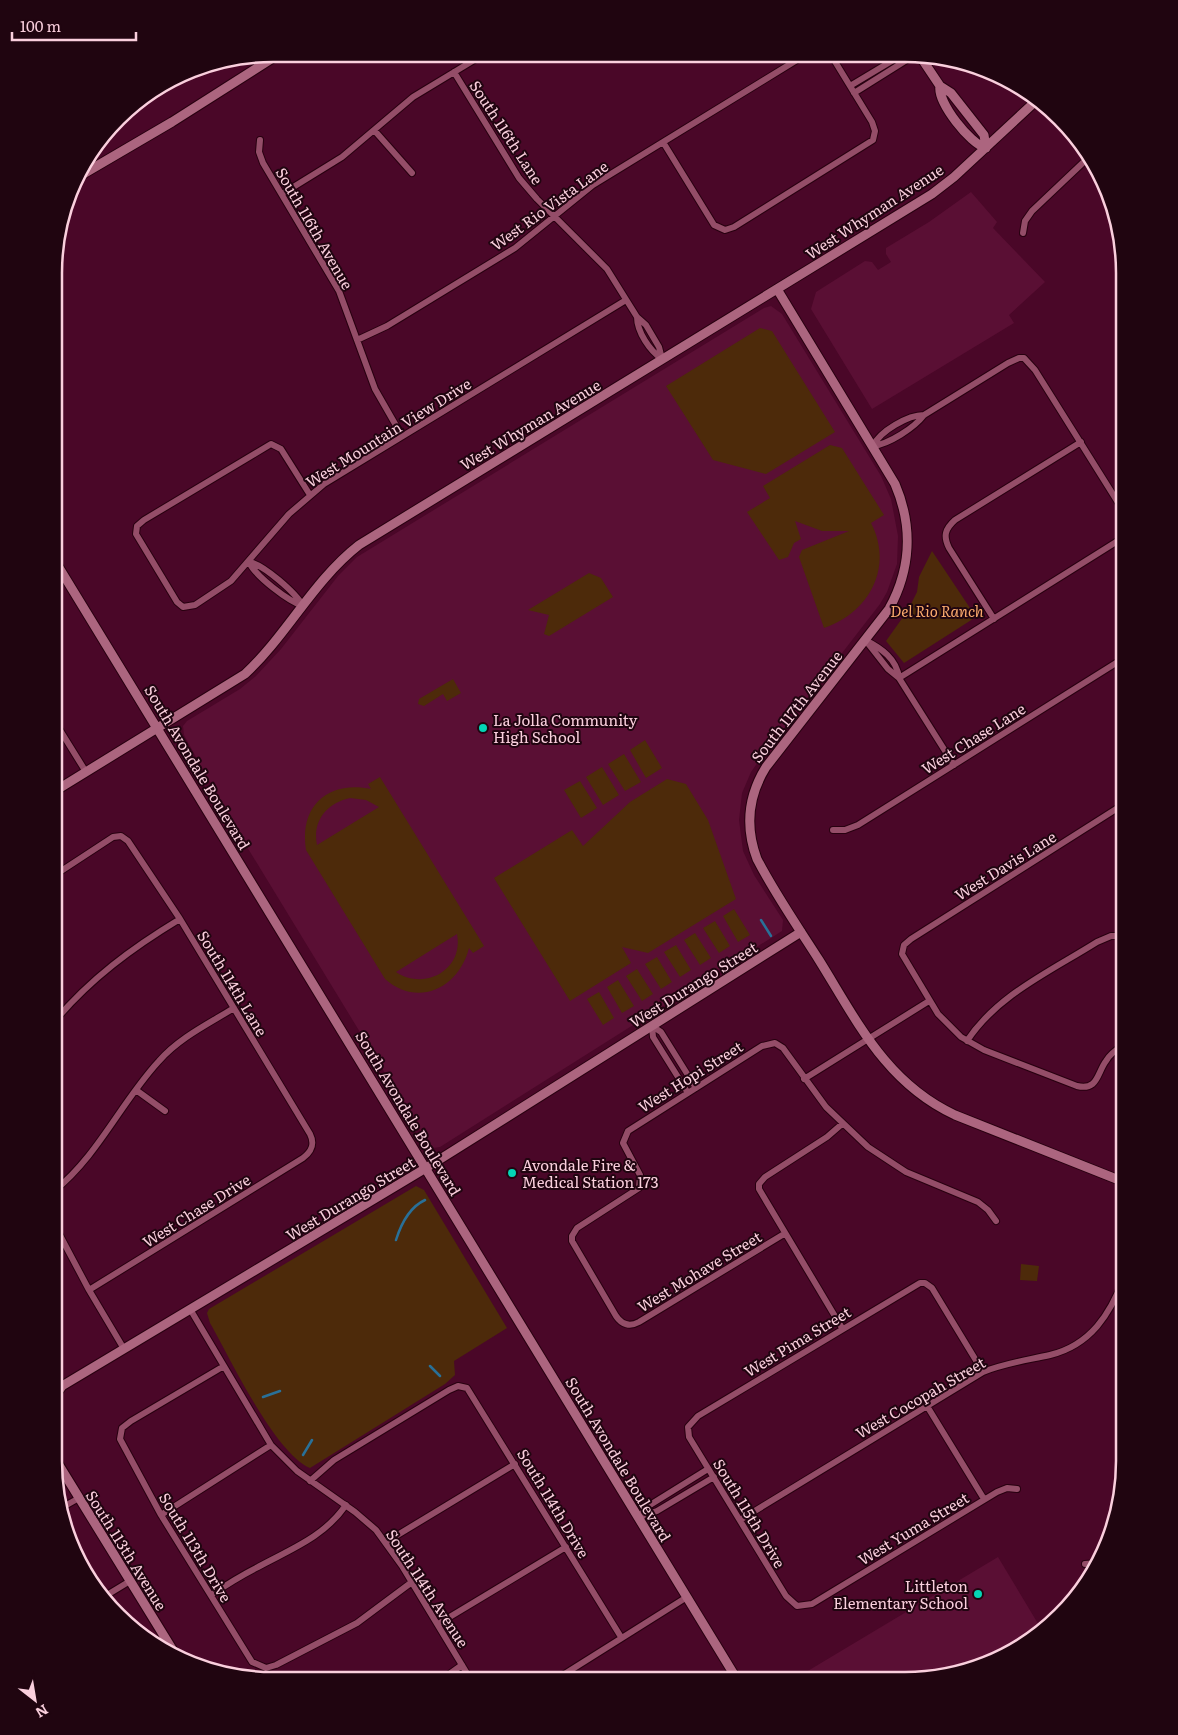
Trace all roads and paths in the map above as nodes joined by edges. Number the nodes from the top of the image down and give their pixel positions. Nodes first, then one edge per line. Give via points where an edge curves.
1 (471, 62) edge
2 (794, 62) edge
3 (835, 62) edge
4 (890, 62) edge
5 (903, 62) edge
6 (266, 63) edge
7 (925, 63) edge
8 (454, 72) junction
9 (850, 86) junction
10 (854, 93) junction
11 (1032, 105) edge
12 (374, 130) junction
13 (260, 140) dead end
14 (663, 142) junction
15 (986, 148) junction
16 (1084, 162) edge
17 (90, 170) edge
18 (412, 173) dead end
19 (282, 194) junction
20 (554, 217) junction
21 (1023, 233) dead end
22 (777, 289) junction
23 (626, 300) junction
24 (357, 340) junction
25 (662, 359) junction
26 (402, 436) junction
27 (1081, 442) junction
28 (872, 446) junction
29 (310, 495) junction
30 (1116, 499) edge
31 (1116, 542) edge
32 (249, 562) junction
33 (62, 572) edge
34 (303, 606) junction
35 (994, 619) junction
36 (865, 640) junction
37 (1116, 663) edge
38 (899, 678) junction
39 (158, 728) junction
40 (62, 733) edge
41 (954, 765) junction
42 (86, 772) junction
43 (62, 787) edge
44 (1116, 809) edge
45 (833, 830) dead end
46 (62, 870) edge
47 (180, 919) junction
48 (801, 932) junction
49 (1116, 936) edge
50 (929, 1001) junction
51 (234, 1008) junction
52 (62, 1013) edge
53 (652, 1026) junction
54 (868, 1038) junction
55 (967, 1041) junction
56 (1116, 1052) edge
57 (804, 1079) junction
58 (696, 1088) junction
59 (136, 1090) junction
60 (688, 1093) junction
61 (165, 1111) dead end
62 (842, 1124) junction
63 (312, 1148) joint
64 (426, 1168) junction
65 (1116, 1179) edge
66 (62, 1183) edge
67 (996, 1221) dead end
68 (784, 1234) junction
69 (62, 1239) edge
70 (89, 1290) junction
71 (1116, 1296) edge
72 (190, 1309) junction
73 (626, 1324) joint
74 (842, 1328) junction
75 (124, 1349) junction
76 (224, 1366) junction
77 (983, 1372) junction
78 (62, 1384) edge
79 (927, 1406) junction
80 (688, 1428) joint
81 (271, 1445) junction
82 (515, 1464) junction
83 (708, 1469) junction
84 (63, 1471) edge
85 (714, 1477) junction
86 (310, 1480) junction
87 (1017, 1489) dead end
88 (79, 1498) junction
89 (984, 1499) junction
90 (67, 1505) edge
91 (346, 1505) junction
92 (161, 1514) junction
93 (638, 1517) junction
94 (740, 1520) junction
95 (386, 1542) junction
96 (566, 1547) junction
97 (1085, 1564) dead end
98 (1089, 1564) edge
99 (130, 1581) junction
100 (412, 1582) junction
101 (109, 1594) edge
102 (211, 1595) junction
103 (687, 1597) junction
104 (797, 1606) joint
105 (438, 1624) junction
106 (621, 1637) junction
107 (170, 1645) edge
108 (462, 1665) junction
109 (452, 1672) edge
110 (466, 1672) edge
111 (570, 1672) edge
112 (733, 1672) edge

1 - 8 street
2 - 14 street, West Rio Vista Lane
3 - 9 street
4 - 9 street
5 - 10 street
6 - 17 street
7 - 15 street via 940,86 951,93 984,135
8 - 12 street via 413,97
8 - 20 street, South 116th Lane via 514,171
9 - 10 street
10 - 14 street via 872,122 875,136 866,146 730,229 721,230 711,221
11 - 15 street, West Whyman Avenue
12 - 18 street
12 - 19 street via 342,157
13 - 19 street, South 116th Avenue via 261,158
14 - 20 street, West Rio Vista Lane via 587,189
15 - 22 street, West Whyman Avenue via 932,194
16 - 21 street via 1032,211 1025,221
19 - 24 street, South 116th Avenue via 339,290
20 - 23 street, South 116th Lane via 602,263
20 - 24 street, West Rio Vista Lane via 507,253 397,320
22 - 25 street, West Whyman Avenue
22 - 28 street, South 117th Avenue
23 - 25 street, South 116th Lane via 659,346
23 - 26 street, West Mountain View Drive
24 - 26 street, South 116th Avenue via 380,399
25 - 34 street, West Whyman Avenue via 359,545 333,568
26 - 29 street, West Mountain View Drive
27 - 28 street via 1032,365 1019,358 924,415 910,417 878,438
27 - 30 street
27 - 35 street via 955,520 945,534 949,548
28 - 36 street, South 117th Avenue via 900,494 908,541 898,591
29 - 32 street, West Mountain View Drive via 281,521
29 - 32 street, West Mountain View Drive via 275,444 263,447 153,514 136,530 174,598 183,607 195,605 225,586
31 - 35 street
32 - 34 street via 296,594
33 - 39 street, South Avondale Boulevard
34 - 39 street, West Whyman Avenue via 245,674
35 - 38 street
36 - 38 street
36 - 48 street, South 117th Avenue via 766,767 750,804 749,828 757,859
37 - 41 street, West Chase Lane
38 - 41 street
39 - 42 street, West Whyman Avenue
39 - 64 street, South Avondale Boulevard
40 - 42 street
41 - 45 street, West Chase Lane via 858,825
42 - 43 street, West Whyman Avenue
44 - 50 street, West Davis Lane via 911,939 902,949 905,962
46 - 47 street, South 114th Lane via 109,839 121,836 131,844
47 - 51 street, South 114th Lane
47 - 52 street via 118,960
48 - 53 street, West Durango Street
48 - 54 street, South 117th Avenue
49 - 55 street via 1097,942 1000,1004 980,1022
50 - 54 street
50 - 55 street
51 - 59 street via 174,1046
51 - 63 street, South 114th Lane via 310,1134
53 - 58 street via 661,1032
53 - 60 street via 653,1037
53 - 64 street, West Durango Street
54 - 57 street
54 - 65 street, South 117th Avenue via 904,1082 934,1105
55 - 56 street via 1077,1086 1091,1086 1098,1079 1106,1060
57 - 58 street, West Hopi Street via 785,1050 775,1043 762,1046
57 - 62 street
58 - 60 street, West Hopi Street
59 - 61 street
59 - 66 street via 82,1164
60 - 73 street, West Hopi Street via 632,1128 624,1138 626,1151 640,1175 641,1184 633,1194 582,1225 572,1236 576,1251 616,1316
62 - 67 street via 892,1164 978,1202
62 - 68 street via 768,1174 759,1184 760,1194
63 - 70 street, West Chase Drive via 303,1158
64 - 72 street, West Durango Street
64 - 93 street, South Avondale Boulevard
68 - 73 street, West Mohave Street via 639,1322
68 - 74 street
69 - 70 street
70 - 75 street
71 - 77 street, West Cocopah Street via 1107,1316 1081,1342 1058,1353
72 - 75 street, West Durango Street
72 - 76 street, South 114th Avenue
74 - 77 street, West Pima Street via 910,1287 924,1283 935,1292
74 - 80 street, West Pima Street via 698,1416
75 - 78 street, West Durango Street
76 - 81 street, South 114th Avenue
76 - 92 street, South 113th Drive via 131,1421 119,1433 123,1448
77 - 79 street, West Cocopah Street
79 - 89 street
79 - 94 street, West Cocopah Street
80 - 83 street, South 115th Drive via 691,1441
81 - 86 street, South 114th Avenue
81 - 92 street
82 - 86 street, South 114th Drive via 473,1395 463,1386 449,1390 334,1460
82 - 95 street
82 - 96 street, South 114th Drive
83 - 85 street, South 115th Drive
83 - 93 street via 650,1505
84 - 88 street, South 113th Avenue
85 - 93 street via 657,1511
85 - 94 street, South 115th Drive
86 - 91 street, South 114th Avenue
87 - 89 street, West Yuma Street via 1001,1490
88 - 90 street
88 - 99 street, South 113th Avenue
89 - 104 street, West Yuma Street via 812,1604
91 - 95 street, South 114th Avenue
91 - 102 street via 333,1522 311,1540 243,1574
92 - 102 street, South 113th Drive
93 - 103 street, South Avondale Boulevard
94 - 104 street, South 115th Drive via 786,1596
95 - 100 street, South 114th Avenue
96 - 105 street
96 - 106 street, South 114th Drive
97 - 98 street
99 - 101 street
99 - 107 street, South 113th Avenue
100 - 102 street, South 113th Drive via 349,1627 271,1668 261,1668 249,1657
100 - 105 street, South 114th Avenue
103 - 106 street
103 - 112 street, South Avondale Boulevard
105 - 108 street, South 114th Avenue
106 - 111 street
108 - 109 street
108 - 110 street, South 114th Avenue

